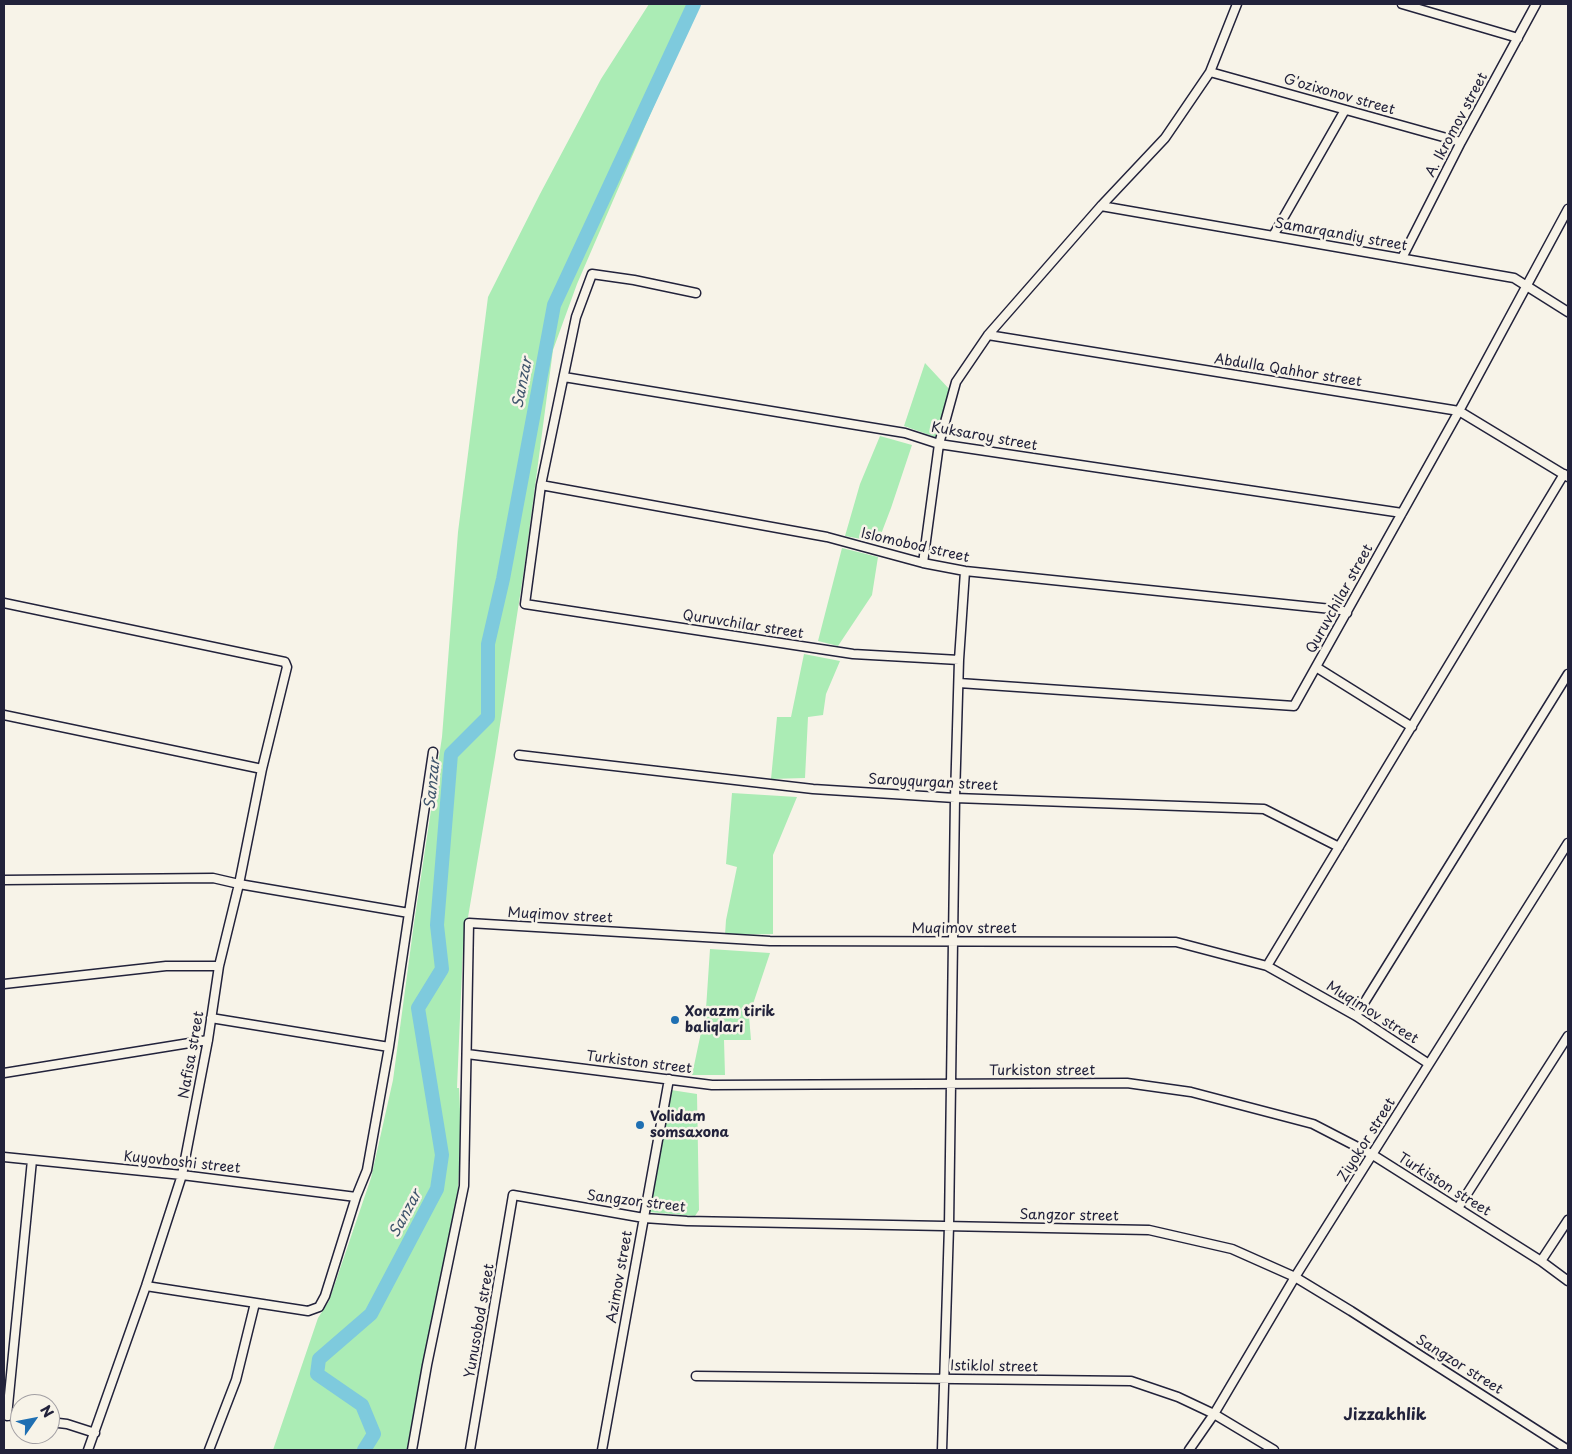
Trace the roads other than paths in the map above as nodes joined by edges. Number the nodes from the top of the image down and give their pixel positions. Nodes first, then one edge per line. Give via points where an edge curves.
1 (1237, 4) edge
2 (1402, 4) edge
3 (1536, 4) edge
4 (1518, 38) junction
5 (1210, 72) junction
6 (1345, 110) junction
7 (1461, 142) junction
8 (1101, 206) junction
9 (1568, 209) edge
10 (1273, 236) junction
11 (1402, 258) junction
12 (1527, 286) junction
13 (696, 293) dead end
14 (1568, 312) edge
15 (988, 335) junction
16 (564, 378) junction
17 (1459, 411) junction
18 (939, 444) junction
19 (1566, 476) edge
20 (541, 485) junction
21 (1402, 513) junction
22 (923, 563) junction
23 (965, 571) junction
24 (4, 603) edge
25 (1347, 613) junction
26 (959, 660) junction
27 (1316, 667) junction
28 (1568, 674) edge
29 (959, 683) junction
30 (4, 715) edge
31 (4, 724) edge
32 (1412, 726) junction
33 (433, 752) dead end
34 (518, 755) dead end
35 (262, 769) junction
36 (956, 798) junction
37 (1568, 843) edge
38 (1339, 848) junction
39 (4, 880) edge
40 (239, 884) junction
41 (409, 913) junction
42 (954, 941) junction
43 (219, 966) junction
44 (1267, 966) junction
45 (4, 984) edge
46 (1356, 1016) junction
47 (211, 1018) junction
48 (1568, 1036) edge
49 (208, 1040) junction
50 (389, 1046) junction
51 (467, 1054) junction
52 (1429, 1064) junction
53 (4, 1073) edge
54 (669, 1079) junction
55 (951, 1084) junction
56 (1373, 1155) junction
57 (4, 1157) edge
58 (32, 1160) junction
59 (182, 1175) junction
60 (513, 1195) joint
61 (356, 1197) junction
62 (1458, 1208) junction
63 (644, 1218) junction
64 (1568, 1220) edge
65 (949, 1226) junction
66 (1541, 1261) junction
67 (1295, 1277) junction
68 (1568, 1282) edge
69 (146, 1286) junction
70 (255, 1303) junction
71 (696, 1376) dead end
72 (944, 1379) junction
73 (1214, 1414) junction
74 (6, 1415) edge
75 (60, 1423) edge
76 (94, 1433) junction
77 (88, 1450) edge
78 (209, 1450) edge
79 (412, 1450) edge
80 (470, 1450) edge
81 (602, 1450) edge
82 (942, 1450) edge
83 (1189, 1450) edge
84 (1274, 1450) edge
85 (1568, 1450) edge

1 - 5 street
2 - 4 street
3 - 4 street, A. Ikromov street
4 - 7 street, A. Ikromov street
5 - 6 street, G'ozixonov street
5 - 8 street via 1165,138
6 - 7 street, G'ozixonov street
6 - 10 street
7 - 11 street, A. Ikromov street
8 - 10 street, Samarqandiy street
8 - 15 street
9 - 12 street, Quruvchilar street
10 - 11 street, Samarqandiy street
11 - 12 street, Samarqandiy street via 1514,278
12 - 14 street, Samarqandiy street
12 - 17 street, Quruvchilar street
13 - 16 street via 592,274 576,317
15 - 17 street, Abdulla Qahhor street
15 - 18 street via 956,382
16 - 18 street, Kuksaroy street via 905,432
16 - 20 street
17 - 19 street, Abdulla Qahhor street
17 - 21 street, Quruvchilar street
18 - 21 street, Kuksaroy street
18 - 22 street
19 - 32 street
20 - 22 street, Islomobod street via 827,537
20 - 26 street, Quruvchilar street via 525,604 853,654
21 - 25 street, Quruvchilar street
22 - 23 street, Islomobod street
23 - 25 street, Islomobod street
23 - 26 street
24 - 35 street, Nafisa street via 284,662 287,667
25 - 27 street, Quruvchilar street
26 - 29 street
27 - 29 street, Quruvchilar street via 1294,706
27 - 32 street
28 - 46 street
29 - 36 street
30 - 31 street
30 - 35 street
32 - 38 street
33 - 41 street
34 - 36 street, Saroyqurgan street via 813,789
35 - 40 street, Nafisa street
36 - 38 street, Saroyqurgan street via 1264,810
36 - 42 street
37 - 52 street, Ziyokor street
38 - 44 street
39 - 40 street via 212,878
40 - 41 street
40 - 43 street, Nafisa street
41 - 50 street
42 - 44 street, Muqimov street via 1176,942
42 - 51 street, Muqimov street via 770,941 469,923
42 - 55 street
43 - 45 street via 166,966
43 - 47 street, Nafisa street
44 - 46 street, Muqimov street
46 - 52 street, Muqimov street
47 - 49 street, Nafisa street
47 - 50 street
48 - 62 street
49 - 53 street
49 - 59 street, Nafisa street
50 - 61 street via 367,1170
51 - 54 street, Turkiston street
51 - 79 street via 464,1186
52 - 56 street, Ziyokor street
54 - 55 street, Turkiston street via 712,1084
54 - 63 street, Azimov street
55 - 56 street, Turkiston street via 1127,1083 1191,1092 1314,1124
55 - 65 street
56 - 62 street, Turkiston street
56 - 67 street, Ziyokor street
57 - 58 street, Kuyovboshi street
58 - 59 street, Kuyovboshi street
58 - 74 street
59 - 61 street, Kuyovboshi street
59 - 69 street, Nafisa street
60 - 63 street, Sangzor street
60 - 80 street, Yunusobod street
61 - 70 street via 319,1307 308,1311
62 - 66 street, Turkiston street
63 - 65 street, Sangzor street
63 - 81 street, Azimov street
64 - 66 street
65 - 67 street, Sangzor street via 1149,1230 1232,1249
65 - 72 street
66 - 68 street, Turkiston street
67 - 73 street, Ziyokor street
67 - 85 street, Sangzor street
69 - 70 street
69 - 76 street, Nafisa street
70 - 78 street via 236,1380
71 - 72 street, Istiklol street
72 - 73 street, Istiklol street via 1131,1381
72 - 82 street
73 - 83 street, Ziyokor street
73 - 84 street, Istiklol street
75 - 76 street
76 - 77 street, Nafisa street

